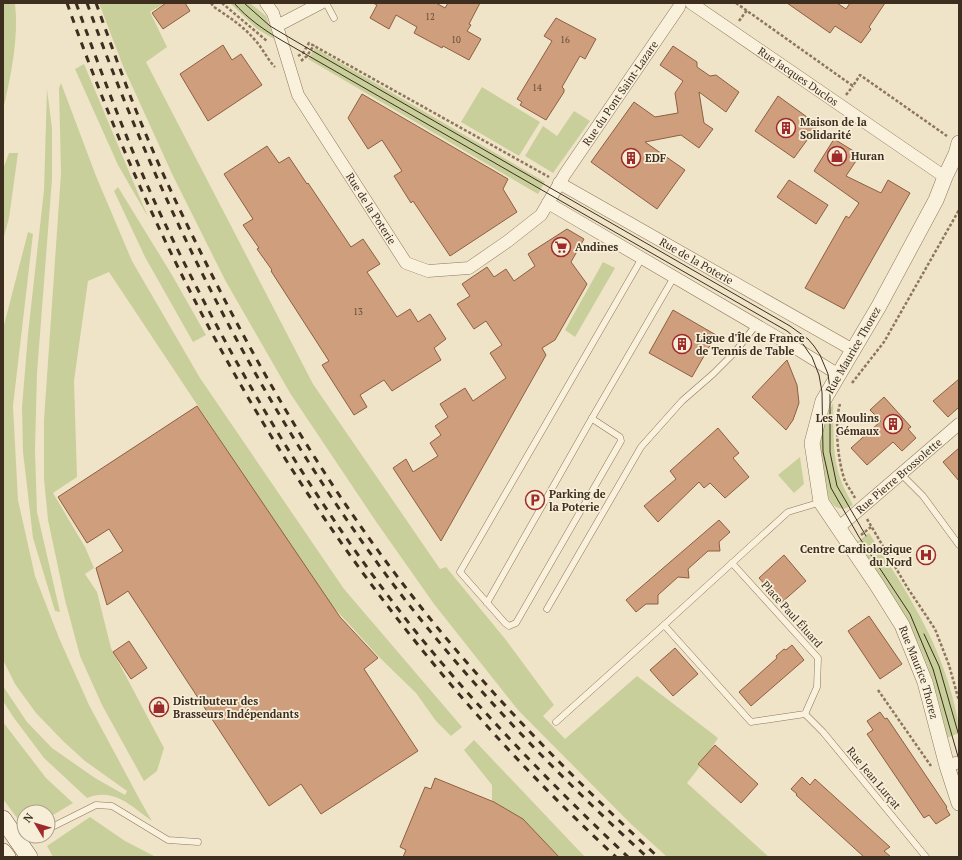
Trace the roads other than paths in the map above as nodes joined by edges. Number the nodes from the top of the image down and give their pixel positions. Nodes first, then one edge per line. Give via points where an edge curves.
1 (266, 3) edge
2 (321, 3) edge
3 (326, 3) edge
4 (680, 3) edge
5 (691, 3) edge
6 (334, 18) dead end
7 (277, 26) junction
8 (955, 140) edge
9 (945, 177) junction
10 (559, 183) junction
11 (548, 203) junction
12 (642, 258) junction
13 (674, 277) junction
14 (756, 325) junction
15 (853, 350) junction
16 (839, 375) junction
17 (592, 418) junction
18 (959, 424) edge
19 (901, 474) junction
20 (822, 502) junction
21 (838, 528) junction
22 (959, 545) edge
23 (732, 563) junction
24 (487, 603) junction
25 (547, 608) dead end
26 (664, 625) junction
27 (805, 714) junction
28 (556, 722) dead end
29 (946, 766) edge
30 (959, 803) edge
31 (3, 819) edge
32 (56, 825) edge
33 (198, 842) dead end
34 (27, 845) edge
35 (3, 852) edge
36 (7, 857) edge
37 (926, 857) edge

1 - 7 street, Rue de la Poterie via 273,13
2 - 7 street
3 - 6 lane
4 - 10 street, Rue du Pont Saint-Lazare
5 - 9 street, Rue Jacques Duclos
7 - 11 street, Rue de la Poterie via 298,95 406,263 428,271 468,268 508,241 541,214
8 - 9 street, Rue Maurice Thorez via 956,154
9 - 15 street, Rue Maurice Thorez via 936,200
10 - 11 street, Rue de la Poterie
10 - 15 street, Rue de la Poterie
11 - 12 street
12 - 13 street
12 - 24 lane via 460,572
13 - 14 street
13 - 17 lane
14 - 16 street
14 - 25 lane via 735,352 682,401 641,447
15 - 16 street, Rue Maurice Thorez
16 - 20 street, Rue Maurice Thorez via 823,401 812,443
17 - 24 lane
17 - 24 lane via 620,437 621,441 516,623 509,626
18 - 19 street, Rue Pierre Brossolette
19 - 21 street, Rue Pierre Brossolette
19 - 22 lane via 923,496
20 - 21 street, Rue Maurice Thorez
20 - 23 lane via 788,512
21 - 29 street, Rue Maurice Thorez via 902,625 925,682
23 - 26 lane
23 - 27 lane, Place Paul Éluard via 818,658 817,687
26 - 27 lane via 751,722
26 - 28 lane
27 - 37 lane, Rue Jean Lurçat via 828,738
29 - 30 street, Rue Maurice Thorez
31 - 34 main road
32 - 33 lane via 96,805 112,806 168,840
35 - 36 main road

